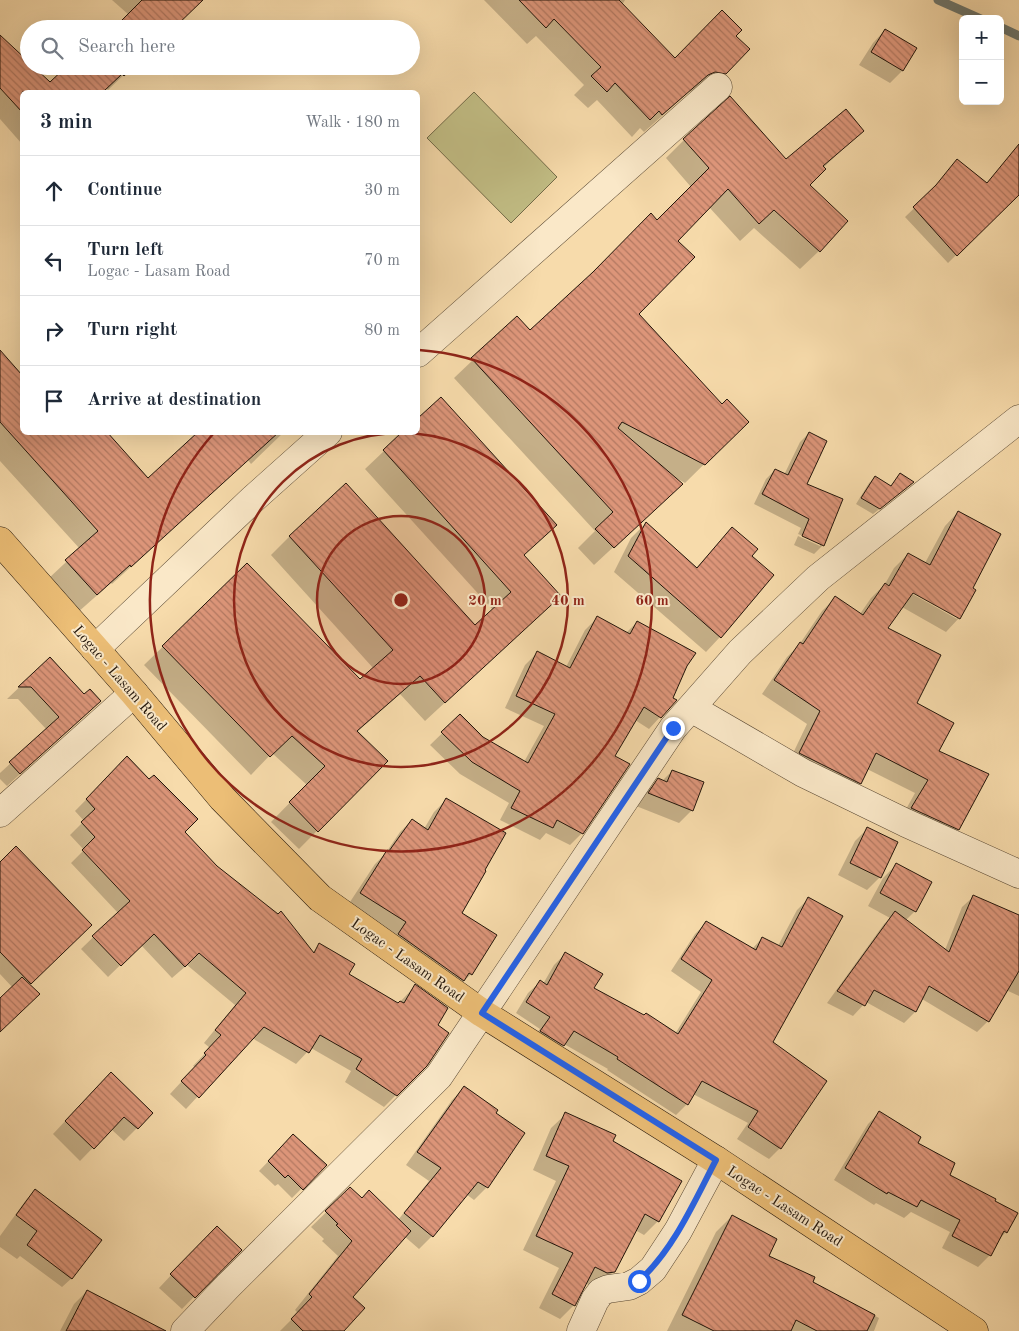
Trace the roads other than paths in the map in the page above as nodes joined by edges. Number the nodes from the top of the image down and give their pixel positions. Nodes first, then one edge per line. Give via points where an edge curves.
1 (718, 87) dead end
2 (420, 351) edge
3 (1019, 419) edge
4 (325, 435) edge
5 (0, 541) edge
6 (95, 648) junction
7 (134, 693) junction
8 (691, 708) junction
9 (0, 813) edge
10 (1019, 874) edge
11 (482, 1013) junction
12 (716, 1160) junction
13 (185, 1331) edge
14 (581, 1331) edge
15 (974, 1331) edge

1 - 2 street
3 - 8 street via 818,578 740,652
4 - 6 street via 253,498
5 - 6 main road, Logac - Lasam Road
6 - 7 main road, Logac - Lasam Road
7 - 9 street
7 - 11 main road, Logac - Lasam Road via 222,798 320,898
8 - 10 street via 803,773
8 - 11 street via 673,728
11 - 12 main road, Logac - Lasam Road
11 - 13 street via 440,1076
12 - 14 street via 653,1269 628,1286 601,1292
12 - 15 main road, Logac - Lasam Road

